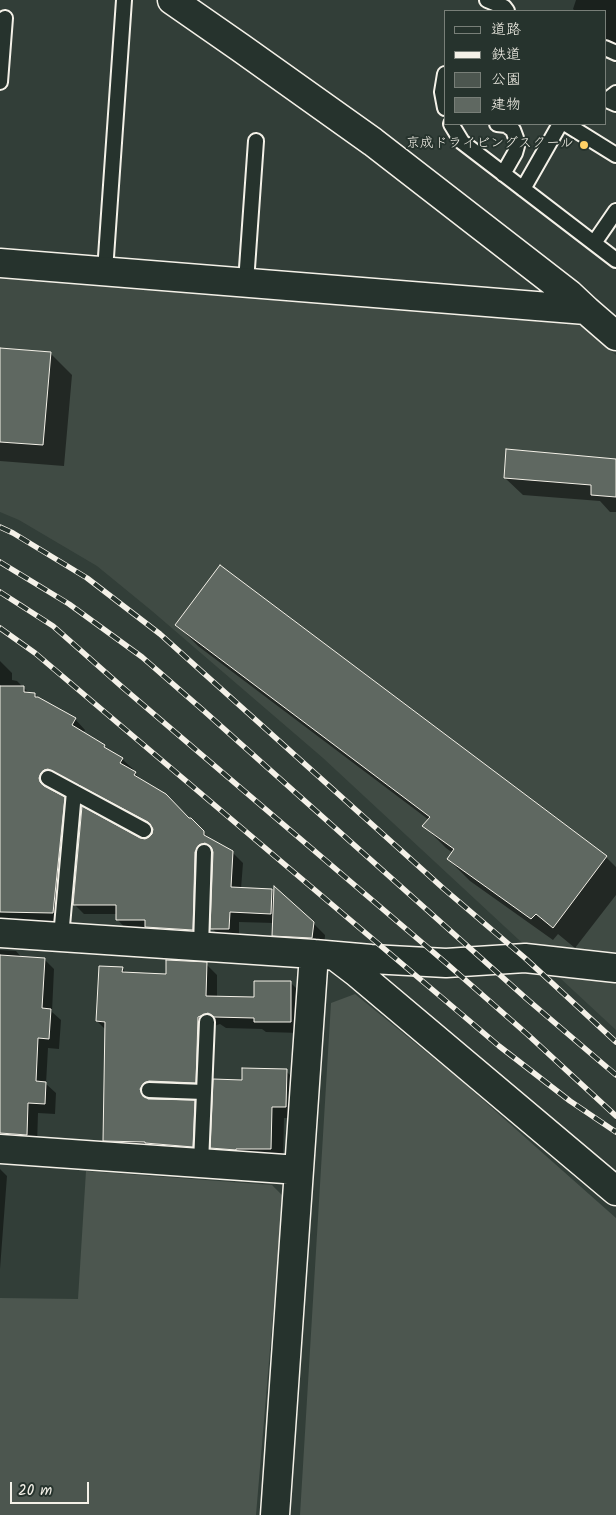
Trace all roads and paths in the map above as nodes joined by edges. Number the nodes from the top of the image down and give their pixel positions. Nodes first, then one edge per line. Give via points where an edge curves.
1 (124, 0) edge
2 (172, 0) edge
3 (486, 0) edge
4 (506, 10) edge
5 (4, 18) dead end
6 (444, 80) edge
7 (0, 82) edge
8 (616, 93) edge
9 (444, 103) edge
10 (616, 104) edge
11 (452, 125) edge
12 (502, 125) edge
13 (559, 125) edge
14 (568, 125) edge
15 (256, 141) dead end
16 (616, 155) edge
17 (503, 174) junction
18 (523, 189) junction
19 (616, 211) edge
20 (594, 243) junction
21 (616, 260) edge
22 (0, 263) edge
23 (105, 271) junction
24 (246, 282) junction
25 (586, 310) junction
26 (616, 336) edge
27 (48, 778) dead end
28 (74, 792) junction
29 (144, 830) dead end
30 (204, 852) dead end
31 (0, 934) edge
32 (61, 937) junction
33 (201, 946) junction
34 (324, 955) junction
35 (616, 968) edge
36 (207, 1022) dead end
37 (149, 1090) dead end
38 (204, 1092) junction
39 (0, 1149) edge
40 (201, 1163) junction
41 (299, 1170) junction
42 (616, 1192) edge
43 (275, 1515) edge

1 - 23 lane
2 - 25 street via 373,142
3 - 4 lane
5 - 7 lane
6 - 9 lane
8 - 10 lane via 607,100
11 - 17 lane via 462,142
12 - 17 lane via 513,130 517,146
13 - 18 lane
14 - 16 lane
15 - 24 lane
17 - 18 lane
18 - 20 lane
19 - 20 lane
20 - 21 lane
22 - 23 street
23 - 24 street
24 - 25 street
25 - 26 street
27 - 28 lane
28 - 29 lane
28 - 32 lane
30 - 33 lane
31 - 32 street
32 - 33 street
33 - 34 street
34 - 35 street via 446,963 536,958
34 - 41 street
34 - 42 street via 364,979
36 - 38 lane
37 - 38 lane
38 - 40 lane
39 - 40 street
40 - 41 street
41 - 43 street

